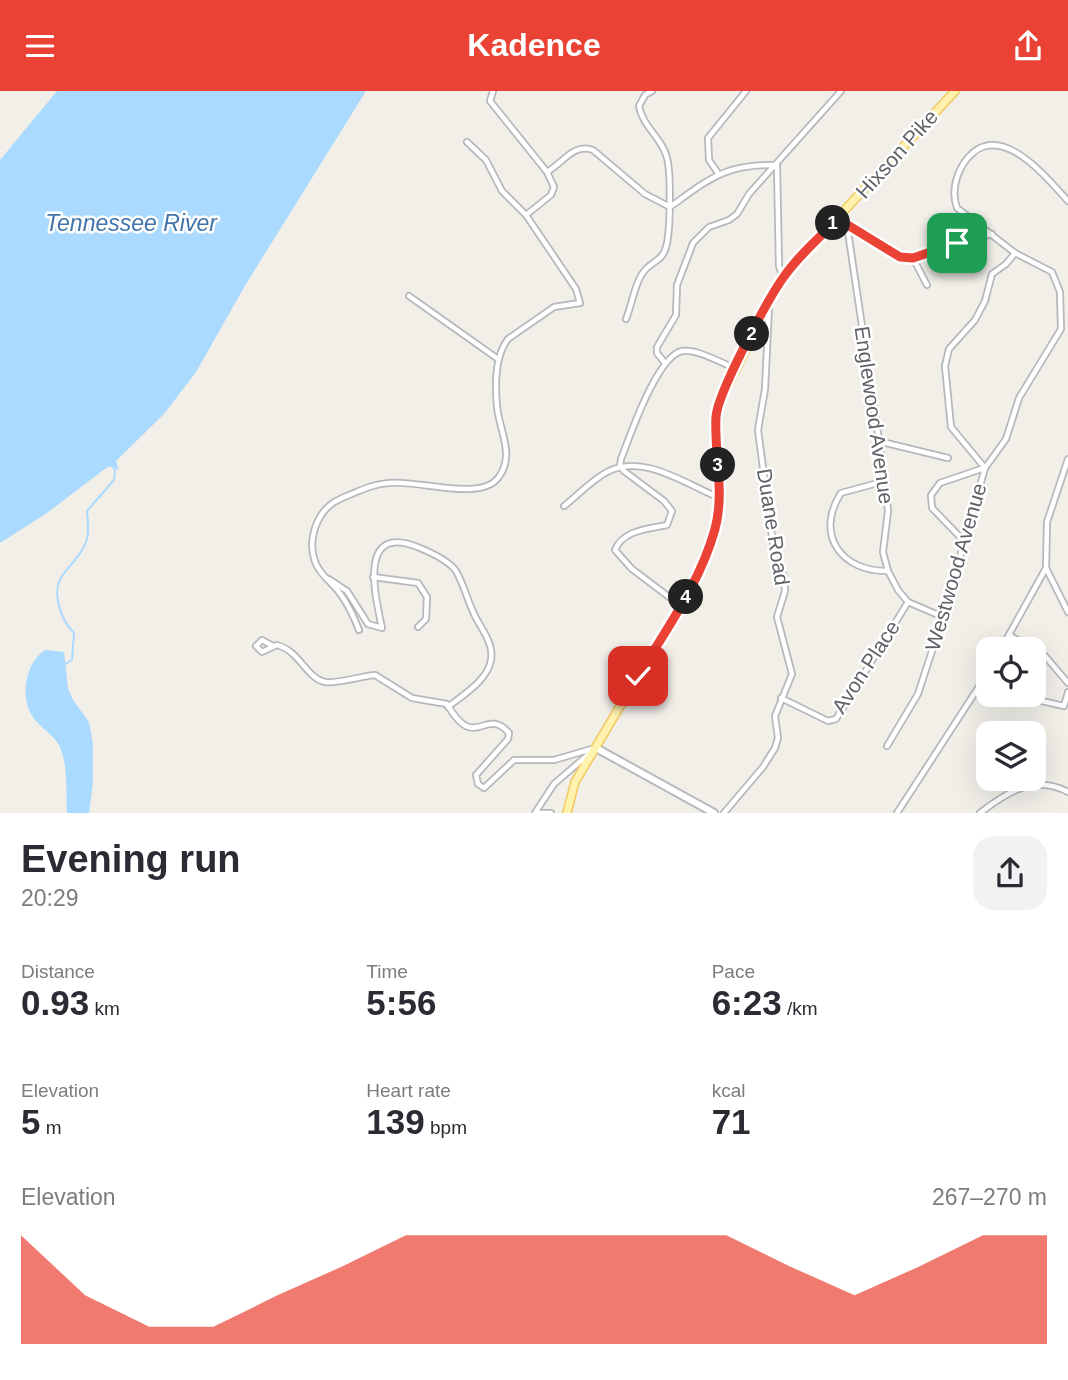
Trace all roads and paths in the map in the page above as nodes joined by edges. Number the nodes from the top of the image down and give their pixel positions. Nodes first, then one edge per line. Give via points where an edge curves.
1 (493, 91) edge
2 (652, 91) edge
3 (746, 91) edge
4 (955, 91) edge
5 (838, 93) edge
6 (467, 142) dead end
7 (776, 165) junction
8 (547, 172) junction
9 (718, 173) junction
10 (1068, 201) edge
11 (670, 207) junction
12 (526, 215) junction
13 (838, 219) junction
14 (847, 225) junction
15 (993, 234) junction
16 (1015, 253) junction
17 (913, 258) junction
18 (783, 278) junction
19 (927, 285) dead end
20 (409, 296) dead end
21 (769, 303) junction
22 (626, 319) dead end
23 (498, 359) junction
24 (665, 363) junction
25 (735, 368) junction
26 (878, 441) junction
27 (947, 458) dead end
28 (1068, 459) edge
29 (620, 466) junction
30 (985, 468) junction
31 (885, 481) junction
32 (720, 498) junction
33 (564, 506) dead end
34 (963, 540) junction
35 (1046, 568) junction
36 (888, 571) junction
37 (325, 577) junction
38 (373, 577) junction
39 (908, 602) junction
40 (681, 606) junction
41 (1068, 612) edge
42 (943, 617) junction
43 (418, 627) dead end
44 (359, 630) dead end
45 (1009, 635) joint
46 (1012, 637) edge
47 (273, 646) dead end
48 (1046, 657) edge
49 (1068, 683) edge
50 (976, 692) edge
51 (1068, 692) edge
52 (781, 698) junction
53 (1046, 702) edge
54 (449, 707) junction
55 (887, 746) dead end
56 (596, 748) junction
57 (1068, 792) edge
58 (536, 813) edge
59 (551, 813) edge
60 (567, 813) edge
61 (714, 813) edge
62 (724, 813) edge
63 (897, 813) edge
64 (980, 813) edge

1 - 8 street via 490,101
2 - 11 street via 640,101 639,111 667,156
3 - 9 street via 708,138 709,160
4 - 13 main road, Hixson Pike
5 - 7 street
6 - 12 street via 486,160 502,191
7 - 9 street via 747,165
7 - 18 street
7 - 24 street via 733,218 709,226 694,243 677,285 676,315 657,347
8 - 11 street via 570,153 586,147 645,194
8 - 12 street via 554,191
9 - 11 street
10 - 15 street via 1021,156 999,145 981,146 960,170 955,201 957,208
11 - 22 street via 665,250 645,269
12 - 23 street via 576,289 580,303 554,307 508,339
13 - 14 street
13 - 18 main road, Hixson Pike
14 - 17 street via 900,257
14 - 26 street, Englewood Avenue
15 - 16 street
15 - 17 street
16 - 30 street via 992,274 985,301 949,349 945,366 951,427
16 - 30 street, Westwood Avenue via 1052,272 1060,292 1061,329 1019,398 1006,439
17 - 19 street
18 - 21 main road, Hixson Pike
20 - 23 street
21 - 25 main road, Hixson Pike
21 - 52 street, Duane Road via 758,430 775,559 784,576 785,591 777,617 792,674
23 - 37 street via 497,407 507,448 498,478 476,489 390,482 366,486 330,503 315,527 312,544 314,559
24 - 25 street via 688,351
24 - 29 street
25 - 32 main road, Hixson Pike via 716,414
26 - 27 street
26 - 31 street, Englewood Avenue
28 - 35 street via 1046,522
29 - 32 street via 652,468
29 - 33 street
29 - 40 street via 672,511 667,525 625,537 615,550
30 - 34 street, Westwood Avenue
30 - 34 street via 940,483 931,495 932,508
31 - 36 street, Englewood Avenue via 888,511 883,552
31 - 36 street via 841,493 830,527 844,557 860,568
32 - 40 main road, Hixson Pike via 706,557
34 - 42 street, Westwood Avenue
35 - 41 street
35 - 45 street
36 - 39 street, Englewood Avenue
37 - 38 street via 347,591 368,624 382,628
37 - 44 street via 347,604
38 - 43 street via 418,583 427,597 426,619
38 - 54 street via 374,560 382,548 395,542 411,544 455,569 492,648 491,663 481,680
39 - 42 street
39 - 52 street, Avon Place via 836,719 828,721
40 - 56 main road, Hixson Pike
42 - 55 street, Westwood Avenue via 918,694
45 - 46 street
47 - 54 street via 292,651 326,683 375,675 412,698
48 - 49 street
50 - 63 street
51 - 53 street via 1064,706
52 - 62 street, Duane Road via 775,716 775,748
54 - 56 street via 462,726 498,724 509,733 505,744 476,775 484,788 514,760 554,760
56 - 58 street via 554,784
56 - 60 main road, Hixson Pike via 575,782
56 - 61 street
57 - 64 street via 1043,784 1021,787
58 - 59 street

